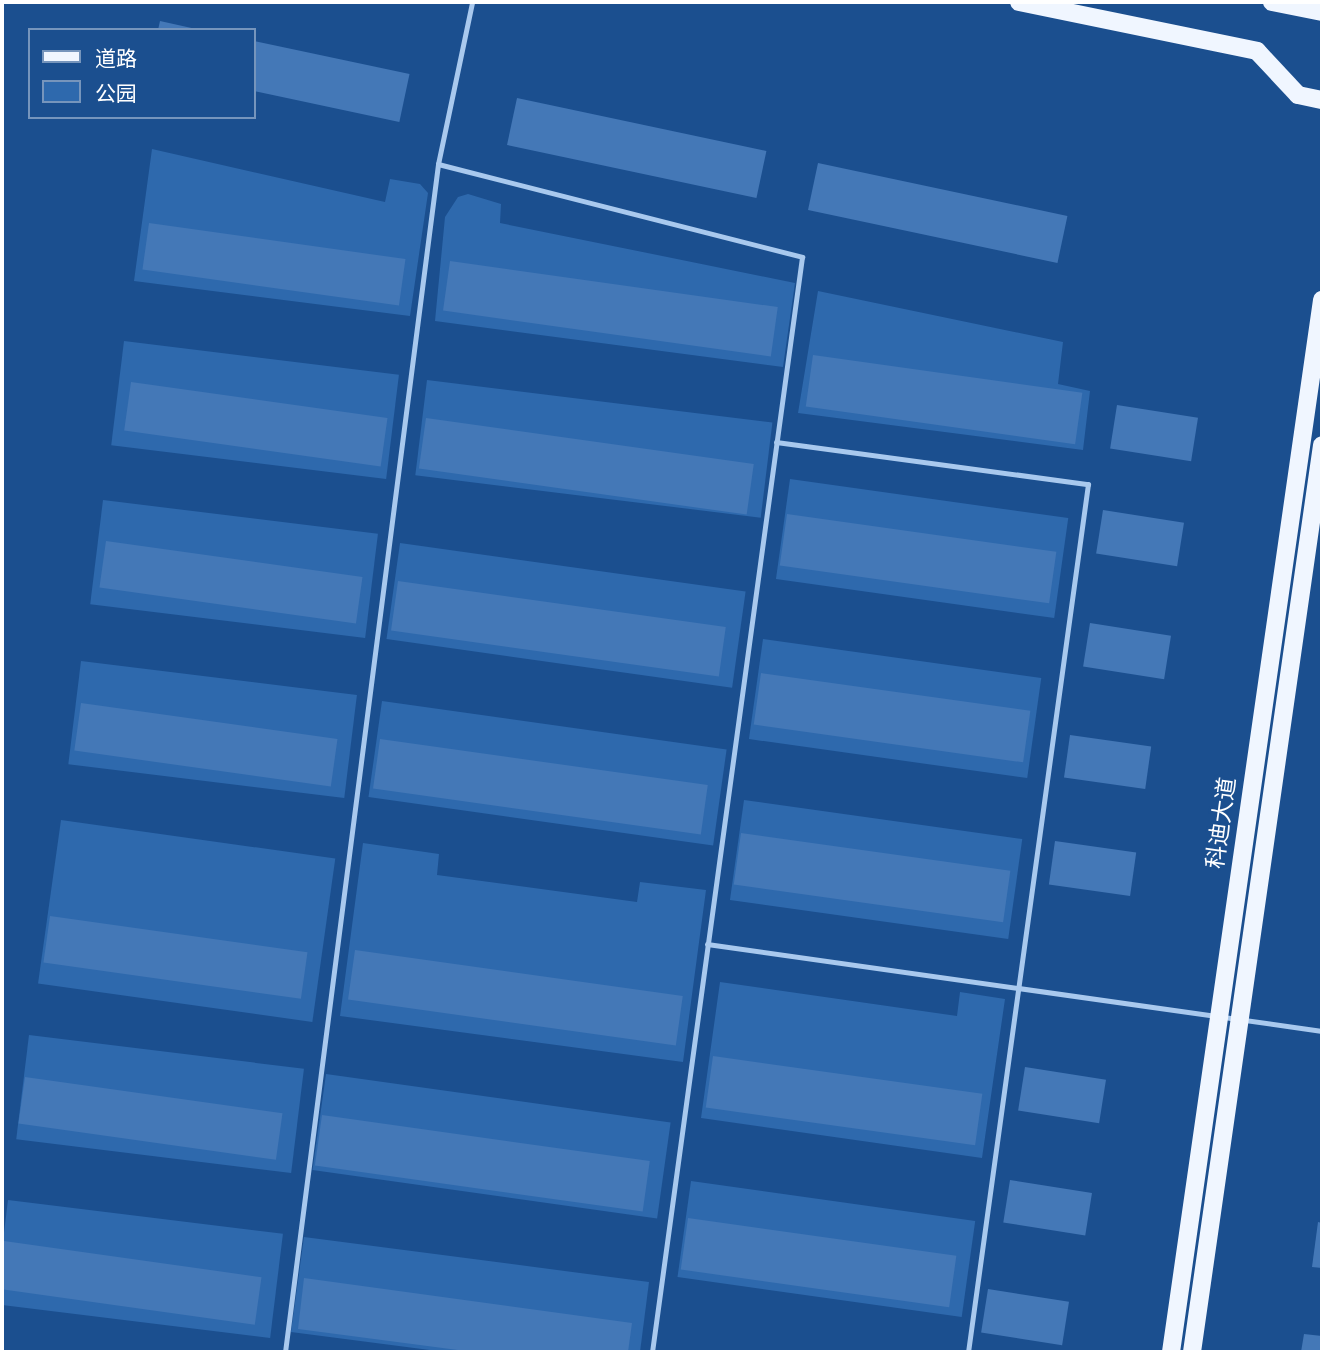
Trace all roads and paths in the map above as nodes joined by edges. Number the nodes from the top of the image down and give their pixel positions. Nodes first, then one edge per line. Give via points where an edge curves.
1 (472, 2) edge
2 (1018, 2) edge
3 (1272, 2) edge
4 (1322, 12) edge
5 (1322, 100) edge
6 (438, 164) junction
7 (1322, 300) edge
8 (776, 442) junction
9 (1322, 445) edge
10 (708, 944) junction
11 (1020, 988) junction
12 (1219, 1017) junction
13 (1240, 1020) junction
14 (1322, 1031) edge
15 (285, 1352) edge
16 (652, 1352) edge
17 (968, 1352) edge
18 (1171, 1352) edge
19 (1192, 1352) edge

1 - 6 lane
2 - 5 main road via 1257,51 1298,95
3 - 4 main road
6 - 8 lane via 802,257
6 - 15 lane
7 - 12 main road, 科迪大道
8 - 10 lane
8 - 11 lane via 1088,485
9 - 13 main road, 科迪大道
10 - 11 lane
10 - 16 lane
11 - 12 lane
11 - 17 lane
12 - 13 lane
12 - 18 main road, 科迪大道
13 - 14 lane
13 - 19 main road, 科迪大道

